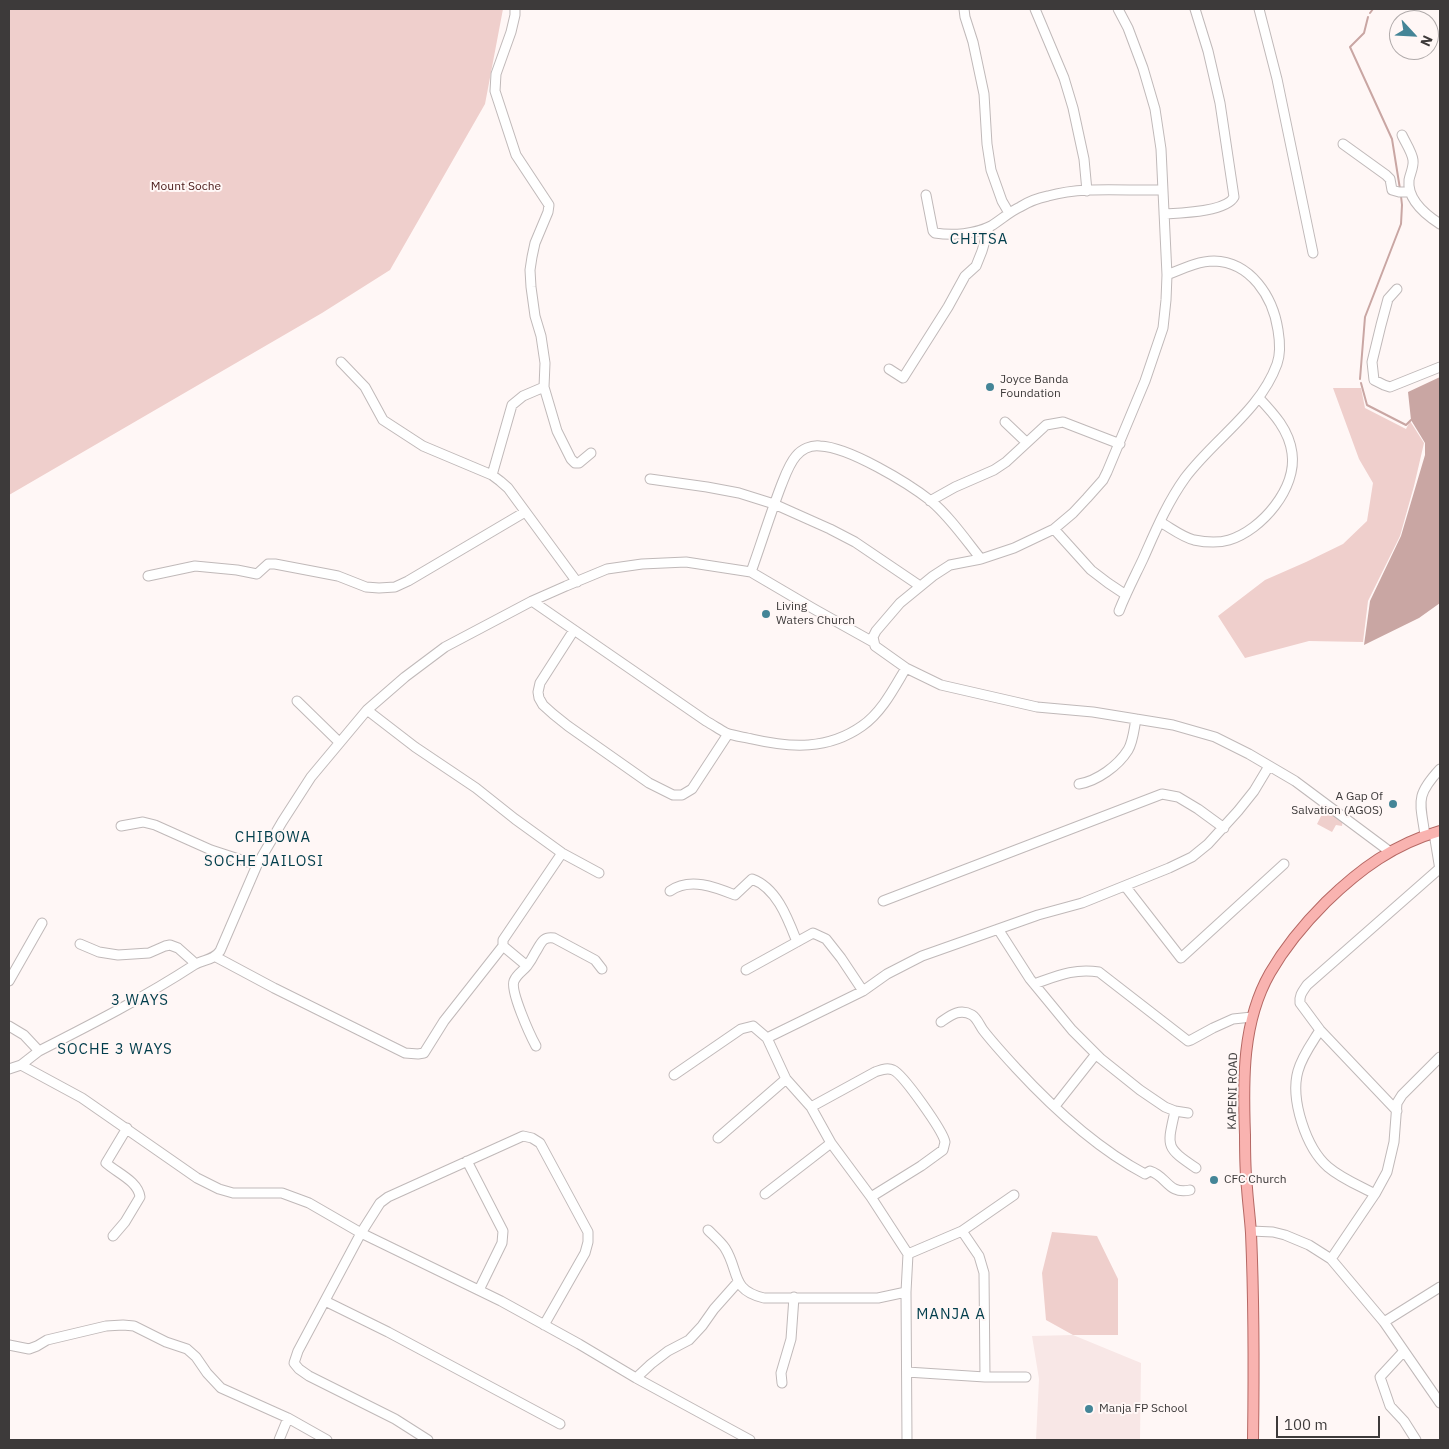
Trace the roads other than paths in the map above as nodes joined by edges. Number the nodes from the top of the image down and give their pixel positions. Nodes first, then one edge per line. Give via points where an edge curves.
1 (514, 9) edge
2 (964, 9) edge
3 (1035, 9) edge
4 (1118, 9) edge
5 (1195, 9) edge
6 (1258, 9) edge
7 (1402, 135) dead end
8 (1343, 144) dead end
9 (1162, 190) junction
10 (1087, 191) junction
11 (1410, 192) junction
12 (926, 195) dead end
13 (1009, 213) junction
14 (1164, 214) junction
15 (1440, 224) edge
16 (989, 226) junction
17 (1312, 253) dead end
18 (1167, 275) junction
19 (1397, 289) dead end
20 (341, 362) dead end
21 (1440, 367) edge
22 (889, 369) dead end
23 (544, 387) junction
24 (1259, 398) junction
25 (1005, 422) dead end
26 (1026, 442) junction
27 (1120, 444) junction
28 (591, 453) dead end
29 (492, 475) junction
30 (650, 479) dead end
31 (930, 500) junction
32 (774, 504) junction
33 (525, 512) junction
34 (1160, 522) junction
35 (1054, 528) junction
36 (981, 559) junction
37 (751, 572) junction
38 (148, 576) dead end
39 (577, 582) junction
40 (920, 586) junction
41 (1126, 595) junction
42 (532, 601) junction
43 (1119, 611) dead end
44 (574, 630) junction
45 (873, 642) junction
46 (906, 668) junction
47 (297, 701) dead end
48 (367, 710) junction
49 (1136, 719) junction
50 (728, 734) junction
51 (340, 742) junction
52 (1269, 766) junction
53 (1440, 769) edge
54 (1080, 784) dead end
55 (121, 826) dead end
56 (1224, 828) junction
57 (1433, 833) edge
58 (1389, 852) junction
59 (562, 853) junction
60 (1284, 864) dead end
61 (257, 865) junction
62 (1440, 869) edge
63 (599, 874) dead end
64 (1125, 886) junction
65 (670, 891) dead end
66 (882, 901) dead end
67 (42, 922) dead end
68 (998, 929) junction
69 (797, 942) junction
70 (80, 944) dead end
71 (504, 946) junction
72 (216, 957) junction
73 (196, 964) junction
74 (527, 966) junction
75 (602, 969) dead end
76 (746, 970) dead end
77 (9, 981) edge
78 (1034, 984) junction
79 (863, 991) junction
80 (1252, 1017) junction
81 (941, 1022) dead end
82 (9, 1026) edge
83 (1320, 1030) junction
84 (767, 1038) junction
85 (536, 1046) dead end
86 (39, 1051) junction
87 (1096, 1054) junction
88 (1440, 1056) edge
89 (22, 1065) junction
90 (9, 1069) edge
91 (674, 1075) dead end
92 (786, 1079) junction
93 (1054, 1106) junction
94 (812, 1107) junction
95 (1175, 1111) junction
96 (1397, 1111) junction
97 (1188, 1113) dead end
98 (127, 1128) junction
99 (718, 1138) dead end
100 (831, 1143) junction
101 (467, 1161) junction
102 (1196, 1168) dead end
103 (1190, 1190) dead end
104 (765, 1194) dead end
105 (1375, 1194) junction
106 (1014, 1195) dead end
107 (871, 1197) junction
108 (708, 1230) dead end
109 (962, 1231) junction
110 (1251, 1231) junction
111 (361, 1233) junction
112 (113, 1236) dead end
113 (908, 1254) junction
114 (1332, 1259) junction
115 (738, 1282) junction
116 (1440, 1287) edge
117 (479, 1290) junction
118 (906, 1292) junction
119 (794, 1297) junction
120 (325, 1301) junction
121 (1384, 1322) junction
122 (544, 1325) junction
123 (9, 1345) edge
124 (1404, 1351) junction
125 (907, 1372) junction
126 (985, 1377) junction
127 (1026, 1377) dead end
128 (636, 1378) junction
129 (782, 1383) dead end
130 (1440, 1403) edge
131 (288, 1418) junction
132 (560, 1424) dead end
133 (279, 1440) edge
134 (327, 1440) edge
135 (428, 1440) edge
136 (750, 1440) edge
137 (907, 1440) edge
138 (1252, 1440) edge
139 (1416, 1440) edge

1 - 23 street via 512,32 496,74 495,91 516,155 549,205 535,243 530,270 545,363
2 - 13 street via 984,94 992,170
3 - 10 street via 1073,108
4 - 9 street via 1143,68 1155,109 1161,149
5 - 14 street via 1220,103 1234,197 1224,206
6 - 17 street via 1277,79
7 - 11 street via 1413,161
8 - 11 street via 1386,175 1392,190
9 - 10 street
9 - 14 street
10 - 13 street via 1046,196
11 - 15 street via 1422,209
12 - 16 street via 935,233 968,233
13 - 16 street
14 - 18 street
16 - 22 street via 976,266 964,276 912,366 903,378
18 - 24 street via 1216,261 1239,268 1264,291 1274,311 1280,343 1278,362
18 - 27 street via 1163,328
19 - 21 street via 1388,299 1380,324 1372,362 1374,380 1390,387
20 - 29 street via 365,387 382,420 423,446
23 - 28 street via 557,431 571,459 579,463
23 - 29 street via 512,405
24 - 34 street via 1208,450 1185,479
24 - 34 street via 1288,435 1292,452 1290,481 1281,497 1248,531 1226,540 1193,540
25 - 26 street
26 - 27 street via 1046,425 1063,422
26 - 31 street via 994,470
27 - 35 street via 1103,480
29 - 33 street via 508,488
30 - 32 street via 739,493
31 - 32 street via 876,466 846,452 821,446 808,447 796,456
31 - 36 street
32 - 37 street
32 - 40 street via 851,540
33 - 38 street via 395,587 366,587 338,576 276,564 268,564 257,574 195,566
33 - 39 street
34 - 41 street
35 - 36 street via 1014,548
35 - 41 street via 1091,570
36 - 40 street via 950,565
37 - 39 street via 686,562 642,564 607,569
37 - 45 street
39 - 42 street
40 - 45 street via 876,631
41 - 43 street
42 - 44 street
42 - 48 street via 445,647
44 - 50 street
44 - 50 street via 540,684 539,698 568,726 650,783 673,795 682,795 692,789
45 - 46 street
46 - 49 street via 941,685 1004,700
46 - 50 street via 886,700 863,725 827,743 776,744
47 - 51 street
48 - 51 street
48 - 59 street
49 - 52 street via 1173,725 1215,738
49 - 54 street via 1128,750 1118,762
51 - 61 street via 311,777
52 - 56 street via 1254,791
52 - 58 street via 1295,781
53 - 57 street via 1425,786 1421,799 1421,809
55 - 61 street via 143,822 155,825 211,850
56 - 64 street via 1192,857
56 - 66 street via 1178,797 1162,794
57 - 58 main road, KAPENI ROAD
57 - 62 street
58 - 80 main road, KAPENI ROAD via 1355,876 1299,932 1269,974
59 - 63 street
59 - 71 street via 503,940
60 - 64 street via 1182,958
61 - 72 street
62 - 83 street via 1301,992 1300,1003
64 - 68 street
65 - 69 street via 679,885 696,884 716,887 735,895 752,879 762,883 777,900
67 - 77 street
68 - 78 street
68 - 79 street via 922,956
69 - 76 street
69 - 79 street via 814,933 826,939
70 - 73 street via 118,956 149,953 170,945
71 - 72 street via 444,1021 424,1053 418,1054 405,1053
71 - 74 street
72 - 73 street
73 - 86 street
74 - 75 street via 543,939 548,937 579,950
74 - 85 street via 513,982 527,1030
78 - 80 street via 1084,970 1098,972 1188,1041 1233,1019
78 - 87 street
79 - 84 street
80 - 110 main road, KAPENI ROAD via 1245,1056 1244,1111
81 - 93 street via 963,1011 974,1016 1015,1068
82 - 86 street via 24,1035
83 - 96 street
83 - 105 street via 1304,1056 1296,1082 1304,1131 1328,1167
84 - 91 street via 753,1026 741,1029
84 - 92 street
86 - 89 street
87 - 93 street
87 - 95 street via 1140,1090
88 - 96 street via 1402,1095
89 - 90 street
89 - 98 street via 82,1098
92 - 94 street
92 - 99 street
93 - 103 street via 1094,1141 1137,1170 1145,1174 1154,1172 1173,1190
94 - 100 street
94 - 107 street via 883,1069 893,1070 906,1080 944,1138 943,1150
95 - 97 street
95 - 102 street via 1171,1149
96 - 105 street via 1388,1172
98 - 111 street via 197,1178 219,1189 233,1193 286,1194 309,1203
98 - 112 street via 106,1163 135,1185 140,1197
100 - 104 street
100 - 107 street
101 - 111 street via 380,1202
101 - 117 street via 503,1231 502,1243
101 - 122 street via 523,1136 532,1138 540,1143 588,1232 585,1254
105 - 114 street
106 - 109 street
107 - 113 street
108 - 115 street via 724,1248
109 - 113 street
109 - 126 street via 979,1256 984,1272
110 - 114 street via 1285,1235
110 - 138 main road, KAPENI ROAD
111 - 117 street
111 - 120 street
113 - 118 street
114 - 121 street
115 - 119 street via 756,1296
115 - 128 street via 689,1340 668,1351
116 - 121 street
117 - 122 street
118 - 119 street via 878,1298
118 - 125 street
119 - 129 street via 791,1339 781,1373
120 - 132 street
120 - 135 street via 298,1351 296,1366
121 - 124 street
122 - 128 street
123 - 131 street via 29,1349 47,1340 106,1326 134,1326 187,1349 221,1388
124 - 130 street
124 - 139 street via 1380,1377 1390,1406
125 - 126 street
125 - 137 street
126 - 127 street
128 - 136 street
131 - 133 street
131 - 134 street

